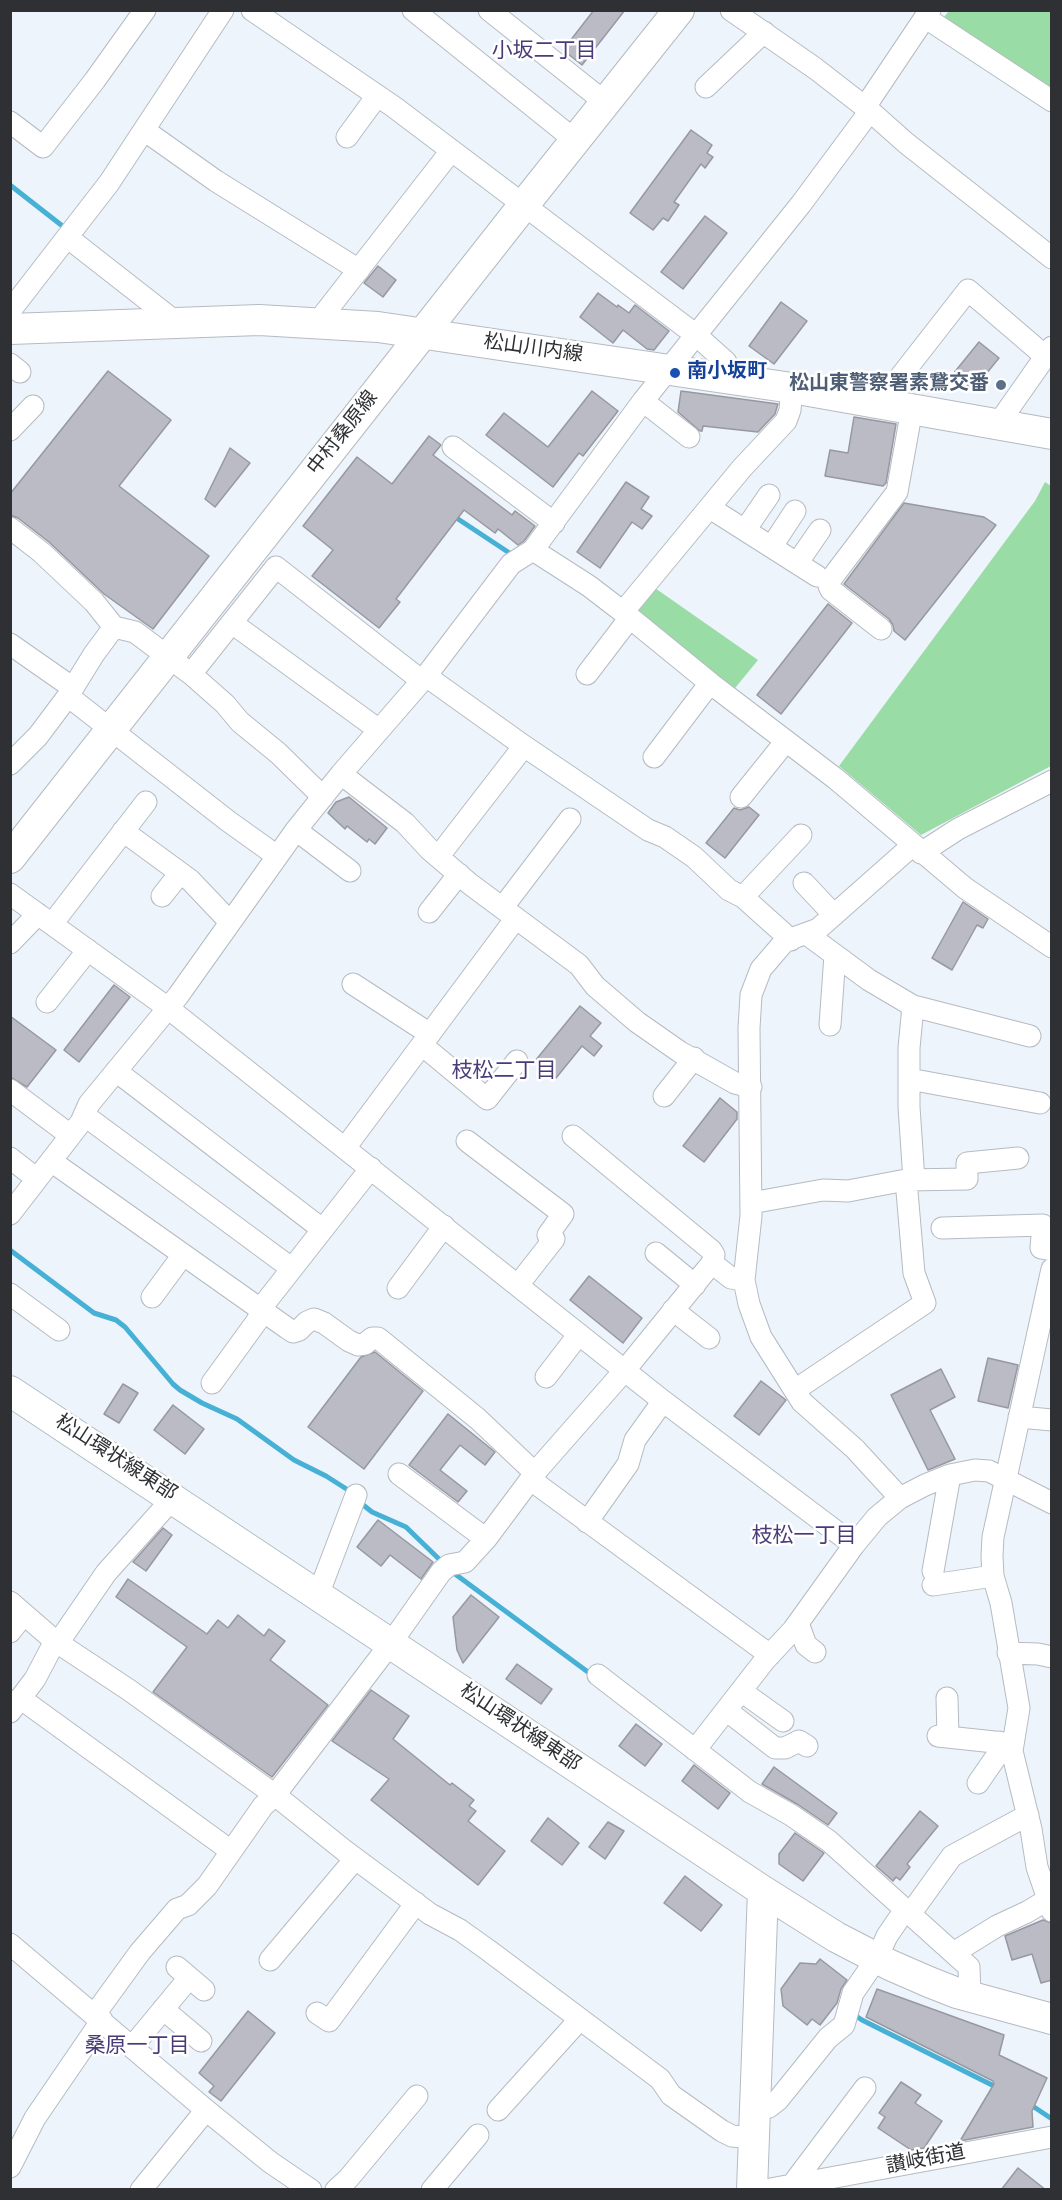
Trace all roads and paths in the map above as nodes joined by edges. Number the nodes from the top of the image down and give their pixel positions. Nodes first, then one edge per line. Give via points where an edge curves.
1 (145, 10) edge
2 (223, 10) edge
3 (252, 10) edge
4 (413, 10) edge
5 (489, 10) edge
6 (679, 10) edge
7 (731, 10) edge
8 (928, 14) edge
9 (764, 32) junction
10 (706, 87) dead end
11 (377, 96) junction
12 (1052, 101) edge
13 (606, 103) junction
14 (867, 109) junction
15 (10, 122) edge
16 (144, 130) junction
17 (347, 137) dead end
18 (576, 141) junction
19 (451, 151) junction
20 (523, 206) junction
21 (67, 237) junction
22 (1052, 258) edge
23 (359, 270) junction
24 (10, 311) edge
25 (177, 323) junction
26 (317, 323) junction
27 (10, 329) edge
28 (423, 334) junction
29 (696, 335) junction
30 (1048, 351) edge
31 (668, 370) junction
32 (727, 379) junction
33 (792, 388) junction
34 (643, 401) junction
35 (879, 404) junction
36 (33, 406) dead end
37 (912, 409) junction
38 (998, 424) junction
39 (10, 430) edge
40 (1052, 434) edge
41 (689, 436) dead end
42 (453, 447) dead end
43 (770, 495) dead end
44 (710, 508) junction
45 (795, 511) dead end
46 (554, 523) junction
47 (10, 528) edge
48 (745, 530) junction
49 (820, 530) dead end
50 (772, 546) junction
51 (533, 550) junction
52 (798, 562) junction
53 (817, 576) dead end
54 (626, 616) junction
55 (232, 623) junction
56 (114, 627) junction
57 (881, 629) dead end
58 (10, 644) edge
59 (180, 665) junction
60 (587, 674) dead end
61 (424, 678) junction
62 (710, 683) junction
63 (70, 692) junction
64 (112, 728) junction
65 (379, 730) junction
66 (786, 741) junction
67 (524, 746) junction
68 (654, 757) dead end
69 (10, 765) edge
70 (341, 774) junction
71 (1052, 782) edge
72 (741, 796) dead end
73 (323, 797) junction
74 (146, 802) dead end
75 (570, 819) dead end
76 (296, 830) junction
77 (123, 831) junction
78 (801, 835) dead end
79 (917, 849) junction
80 (277, 856) junction
81 (438, 857) junction
82 (10, 858) edge
83 (350, 871) dead end
84 (180, 873) junction
85 (459, 874) junction
86 (804, 883) dead end
87 (10, 894) edge
88 (162, 896) dead end
89 (743, 897) junction
90 (429, 912) dead end
91 (510, 913) junction
92 (834, 915) junction
93 (45, 919) junction
94 (230, 922) junction
95 (800, 937) junction
96 (10, 943) edge
97 (1052, 947) edge
98 (88, 950) junction
99 (835, 955) junction
100 (353, 984) dead end
101 (47, 1002) dead end
102 (913, 1006) junction
103 (168, 1008) junction
104 (830, 1025) dead end
105 (1030, 1036) dead end
106 (426, 1040) junction
107 (694, 1058) junction
108 (517, 1061) dead end
109 (116, 1071) junction
110 (909, 1079) junction
111 (751, 1087) junction
112 (10, 1090) edge
113 (664, 1096) dead end
114 (1040, 1102) dead end
115 (84, 1115) junction
116 (70, 1135) junction
117 (573, 1136) dead end
118 (467, 1141) dead end
119 (345, 1148) junction
120 (10, 1158) edge
121 (1018, 1158) dead end
122 (51, 1161) junction
123 (371, 1168) junction
124 (37, 1179) junction
125 (910, 1180) junction
126 (751, 1203) junction
127 (10, 1214) edge
128 (444, 1226) junction
129 (942, 1228) dead end
130 (322, 1229) junction
131 (1052, 1250) edge
132 (656, 1253) dead end
133 (183, 1255) junction
134 (712, 1263) junction
135 (291, 1268) junction
136 (1052, 1269) edge
137 (744, 1280) junction
138 (518, 1285) junction
139 (695, 1285) junction
140 (398, 1288) dead end
141 (10, 1294) edge
142 (152, 1297) dead end
143 (674, 1310) junction
144 (261, 1311) junction
145 (58, 1330) dead end
146 (579, 1334) junction
147 (709, 1338) dead end
148 (1044, 1343) edge
149 (625, 1370) junction
150 (546, 1377) dead end
151 (212, 1383) dead end
152 (795, 1390) junction
153 (10, 1391) edge
154 (663, 1401) junction
155 (1019, 1417) junction
156 (1052, 1420) edge
157 (399, 1474) dead end
158 (950, 1475) junction
159 (533, 1477) junction
160 (1005, 1479) junction
161 (356, 1495) dead end
162 (174, 1497) junction
163 (900, 1498) junction
164 (1052, 1503) edge
165 (587, 1521) junction
166 (486, 1539) junction
167 (854, 1545) junction
168 (993, 1576) junction
169 (318, 1595) junction
170 (17, 1608) edge
171 (798, 1623) junction
172 (10, 1632) edge
173 (57, 1642) junction
174 (391, 1643) junction
175 (815, 1652) dead end
176 (1008, 1653) junction
177 (770, 1655) junction
178 (1052, 1657) edge
179 (598, 1675) dead end
180 (741, 1691) junction
181 (947, 1698) dead end
182 (15, 1705) edge
183 (726, 1710) junction
184 (783, 1721) dead end
185 (1006, 1743) junction
186 (807, 1746) dead end
187 (695, 1750) junction
188 (978, 1783) dead end
189 (275, 1795) junction
190 (1028, 1815) junction
191 (231, 1851) junction
192 (355, 1858) junction
193 (763, 1891) junction
194 (1050, 1902) edge
195 (416, 1903) junction
196 (908, 1913) junction
197 (10, 1944) edge
198 (955, 1952) junction
199 (877, 1958) junction
200 (270, 1960) dead end
201 (190, 1978) dead end
202 (970, 1996) junction
203 (163, 2009) junction
204 (317, 2013) dead end
205 (98, 2017) junction
206 (580, 2019) junction
207 (1052, 2019) edge
208 (201, 2041) dead end
209 (132, 2047) junction
210 (865, 2088) dead end
211 (406, 2099) dead end
212 (754, 2109) junction
213 (206, 2110) junction
214 (498, 2110) dead end
215 (478, 2135) dead end
216 (1052, 2137) edge
217 (753, 2138) junction
218 (10, 2167) edge
219 (134, 2187) edge
220 (795, 2187) edge
221 (311, 2190) edge
222 (336, 2190) edge
223 (432, 2190) edge
224 (753, 2190) edge
225 (765, 2190) edge

1 - 15 street via 43,147
2 - 16 street
3 - 11 street
4 - 18 street
5 - 13 street
6 - 13 street, 中村桑原線
7 - 9 street
8 - 12 street
8 - 14 street
9 - 10 street
9 - 14 street
11 - 17 street
11 - 19 street
13 - 18 street, 中村桑原線
14 - 22 street
14 - 29 street via 801,204
16 - 21 street
16 - 23 street via 216,181
18 - 20 street, 中村桑原線
19 - 20 street
19 - 23 street
20 - 28 street, 中村桑原線
20 - 29 street
21 - 24 street
21 - 25 street
23 - 26 street
25 - 26 street, 松山川内線
25 - 27 street, 松山川内線
26 - 28 street, 松山川内線
28 - 31 street, 松山川内線
28 - 59 street, 中村桑原線
29 - 31 street
29 - 32 street via 726,362
30 - 35 street via 968,290
30 - 38 street
31 - 32 street, 松山川内線
31 - 34 street
32 - 33 street, 松山川内線
33 - 35 street, 松山川内線
33 - 44 street via 786,421
34 - 41 street
34 - 46 street
35 - 37 street, 松山川内線
36 - 39 street
37 - 38 street, 松山川内線
37 - 57 street via 897,492 831,579 830,586
38 - 40 street, 松山川内線
42 - 46 street
43 - 48 street
44 - 48 street
44 - 54 street via 647,580
45 - 50 street
46 - 51 street
47 - 56 street via 94,602
48 - 50 street
49 - 52 street
50 - 52 street
51 - 54 street via 589,586
51 - 61 street via 511,564
52 - 53 street
54 - 60 street
54 - 62 street
55 - 59 street
55 - 61 street via 276,567
55 - 65 street
56 - 59 street via 135,632
56 - 63 street
58 - 63 street
59 - 64 street, 中村桑原線
59 - 73 street
61 - 65 street
61 - 67 street
62 - 66 street
62 - 68 street
63 - 64 street
63 - 69 street
64 - 80 street
64 - 82 street, 中村桑原線
65 - 70 street
66 - 72 street
66 - 79 street
67 - 81 street
67 - 89 street via 648,830 665,837
70 - 73 street
70 - 81 street via 405,823
71 - 79 street
73 - 76 street
74 - 77 street
75 - 91 street
76 - 80 street
76 - 83 street
77 - 84 street
77 - 93 street
78 - 89 street
79 - 92 street
79 - 97 street via 965,888
80 - 94 street
81 - 85 street
84 - 88 street
84 - 94 street
85 - 90 street
85 - 91 street
86 - 92 street
87 - 93 street
89 - 95 street
91 - 106 street
91 - 107 street via 579,965 595,986 637,1022
92 - 95 street via 818,929
93 - 96 street
93 - 98 street
94 - 103 street
95 - 99 street
95 - 111 street via 785,941 761,969 750,995
98 - 101 street
98 - 103 street
99 - 102 street
99 - 104 street
100 - 106 street
102 - 105 street
102 - 110 street
103 - 109 street
103 - 119 street
106 - 108 street via 487,1099
106 - 119 street
107 - 111 street via 735,1083
107 - 113 street
109 - 115 street
109 - 130 street
110 - 114 street
110 - 125 street
111 - 126 street
112 - 116 street
115 - 116 street
115 - 135 street
116 - 122 street
117 - 134 street via 711,1250
118 - 138 street via 563,1214 548,1235 554,1239
119 - 123 street
120 - 124 street
121 - 125 street via 967,1163 967,1179
122 - 124 street
122 - 133 street
123 - 128 street
123 - 130 street
124 - 127 street
125 - 126 street
125 - 152 street via 914,1273 925,1303
126 - 137 street
128 - 138 street
128 - 140 street
129 - 131 street via 1043,1225 1041,1248
130 - 135 street
132 - 139 street
133 - 142 street
133 - 144 street
134 - 137 street via 731,1278
134 - 139 street
135 - 144 street
136 - 148 street
137 - 152 street via 761,1336
138 - 146 street
139 - 143 street
141 - 145 street
143 - 147 street
143 - 149 street
144 - 151 street
144 - 159 street via 293,1332 314,1319 358,1345 378,1338 478,1419
146 - 149 street
146 - 150 street
148 - 155 street
149 - 154 street
149 - 159 street
152 - 163 street via 802,1402 855,1449
153 - 162 street, 松山環状線東部
154 - 165 street via 636,1440 628,1464
154 - 167 street
155 - 156 street
155 - 160 street
157 - 166 street
158 - 160 street via 989,1471
158 - 163 street
158 - 168 street via 933,1578
159 - 165 street
159 - 166 street
160 - 164 street
160 - 168 street via 993,1537
161 - 169 street
162 - 169 street, 松山環状線東部
162 - 173 street via 106,1573
163 - 167 street via 877,1517
165 - 177 street
166 - 174 street via 465,1562 449,1565 441,1572
167 - 171 street
168 - 176 street
169 - 174 street, 松山環状線東部
170 - 172 street
170 - 173 street
171 - 175 street via 806,1645
171 - 177 street
173 - 182 street
173 - 189 street
174 - 189 street
174 - 193 street, 松山環状線東部
176 - 178 street
176 - 185 street via 1019,1708
177 - 180 street
179 - 187 street
180 - 183 street
180 - 184 street
181 - 185 street via 943,1737
182 - 191 street
183 - 186 street via 775,1748 799,1741
183 - 187 street
185 - 188 street
185 - 190 street via 1012,1750
187 - 196 street via 766,1803 829,1841
189 - 191 street
189 - 192 street
190 - 194 street via 1037,1867
190 - 196 street via 952,1856
191 - 205 street via 207,1886 188,1905 177,1909 140,1952
192 - 195 street
192 - 200 street
193 - 199 street, 松山環状線東部
193 - 212 street
194 - 198 street via 997,1926
195 - 204 street via 328,2021
195 - 206 street via 460,1930
196 - 198 street
196 - 199 street via 900,1917
197 - 205 street
198 - 202 street via 969,1967
199 - 202 street, 松山環状線東部
199 - 212 street via 853,1993 844,2025 828,2038 778,2100 769,2107
201 - 203 street
202 - 207 street, 松山環状線東部
203 - 208 street
203 - 209 street
205 - 209 street
205 - 218 street via 35,2118
206 - 214 street
206 - 217 street via 722,2131
209 - 213 street
210 - 220 street
211 - 222 street
212 - 217 street
213 - 219 street
213 - 221 street
215 - 223 street
216 - 220 street, 讃岐街道
217 - 224 street
220 - 225 street, 讃岐街道

